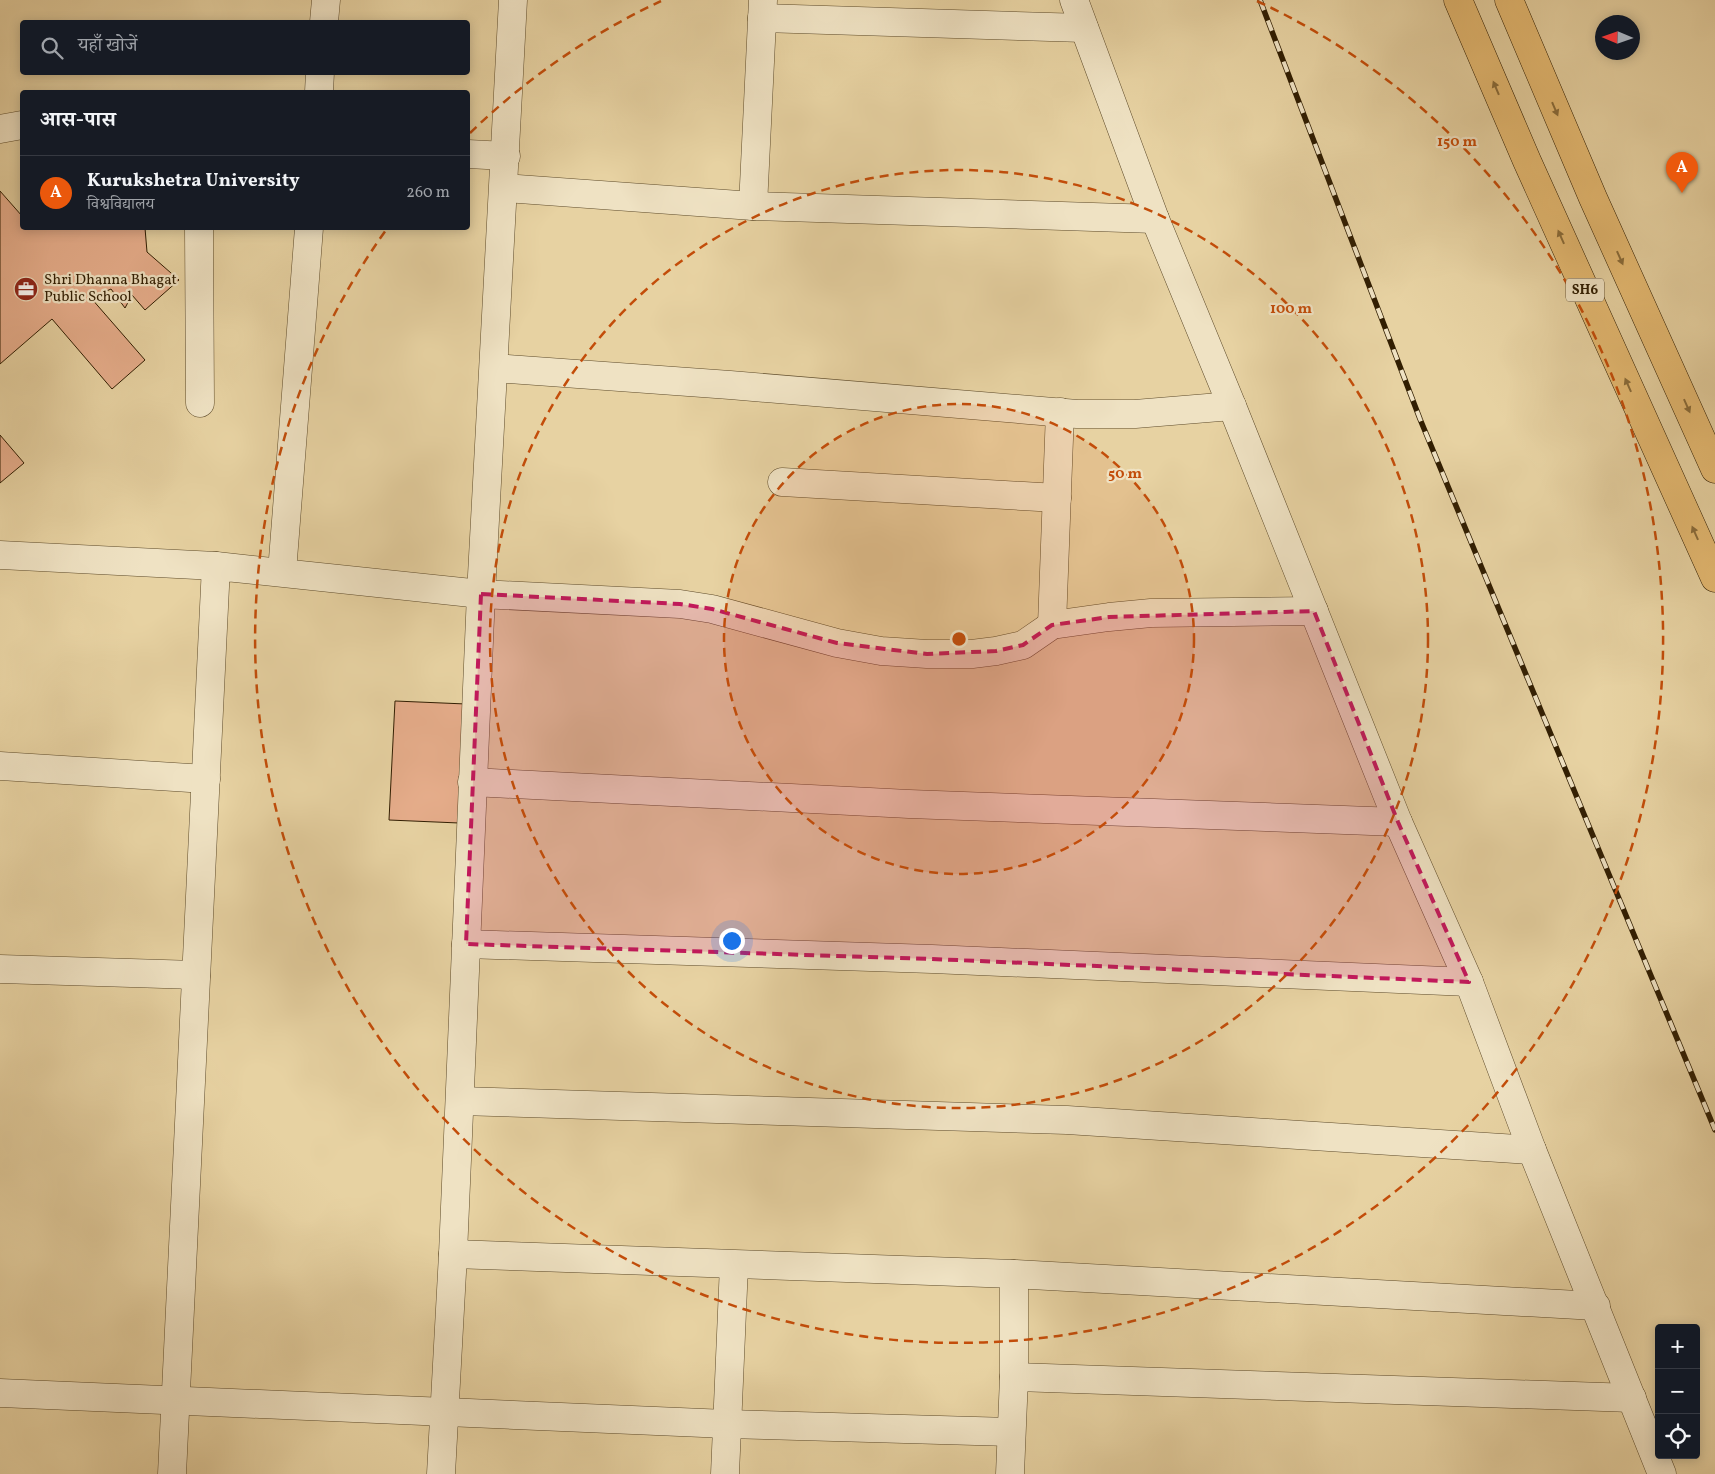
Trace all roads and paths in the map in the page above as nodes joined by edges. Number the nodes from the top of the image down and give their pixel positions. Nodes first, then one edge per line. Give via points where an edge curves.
1 (326, 0) edge
2 (513, 0) edge
3 (1074, 0) edge
4 (1458, 0) edge
5 (1509, 0) edge
6 (762, 9) edge
7 (324, 20) edge
8 (1084, 28) junction
9 (320, 75) edge
10 (319, 90) edge
11 (20, 125) edge
12 (0, 129) edge
13 (470, 154) edge
14 (506, 156) junction
15 (504, 188) junction
16 (753, 206) junction
17 (1155, 219) junction
18 (199, 230) edge
19 (309, 230) edge
20 (494, 368) junction
21 (200, 403) dead end
22 (1232, 406) junction
23 (1060, 412) junction
24 (1715, 469) edge
25 (782, 482) dead end
26 (1057, 498) junction
27 (0, 555) edge
28 (216, 566) junction
29 (282, 572) junction
30 (1715, 578) edge
31 (481, 594) junction
32 (1314, 611) junction
33 (1052, 625) junction
34 (0, 766) edge
35 (206, 780) junction
36 (472, 782) junction
37 (1398, 822) junction
38 (466, 944) junction
39 (0, 969) edge
40 (196, 974) junction
41 (1469, 982) junction
42 (460, 1101) junction
43 (1532, 1150) junction
44 (453, 1254) junction
45 (734, 1265) junction
46 (1014, 1274) junction
47 (1596, 1306) junction
48 (1014, 1377) junction
49 (0, 1393) edge
50 (1632, 1398) junction
51 (175, 1400) junction
52 (443, 1411) junction
53 (727, 1424) junction
54 (1011, 1432) junction
55 (172, 1474) edge
56 (441, 1474) edge
57 (725, 1474) edge
58 (1010, 1474) edge
59 (1662, 1474) edge

1 - 7 street
2 - 14 street
3 - 8 street
30 -> 4 main road, SH6
5 -> 24 main road via 1593,198
6 - 8 street
6 - 16 street
8 - 17 street
9 - 10 street
11 - 12 street
13 - 14 street
14 - 15 street
15 - 16 street
15 - 20 street
16 - 17 street
17 - 22 street
18 - 21 street
19 - 29 street
20 - 23 street
20 - 31 street
22 - 23 street via 1135,414
22 - 32 street
23 - 26 street
25 - 26 street
26 - 33 street
27 - 28 street
28 - 29 street
28 - 35 street
29 - 31 street
31 - 33 street via 712,608 837,643 881,651 927,654 972,654 1023,645
31 - 36 street
32 - 33 street via 1151,614
32 - 37 street
34 - 35 street
35 - 40 street
36 - 37 street via 909,804
36 - 38 street
37 - 41 street
38 - 41 street via 932,959
38 - 42 street
39 - 40 street
40 - 51 street
41 - 43 street
42 - 43 street via 1066,1120
42 - 44 street
43 - 47 street
44 - 45 street
44 - 52 street
45 - 46 street
45 - 53 street
46 - 47 street
46 - 48 street
47 - 50 street
48 - 50 street
48 - 54 street
49 - 51 street
50 - 59 street
51 - 52 street
51 - 55 street
52 - 53 street
52 - 56 street
53 - 54 street
53 - 57 street
54 - 58 street

